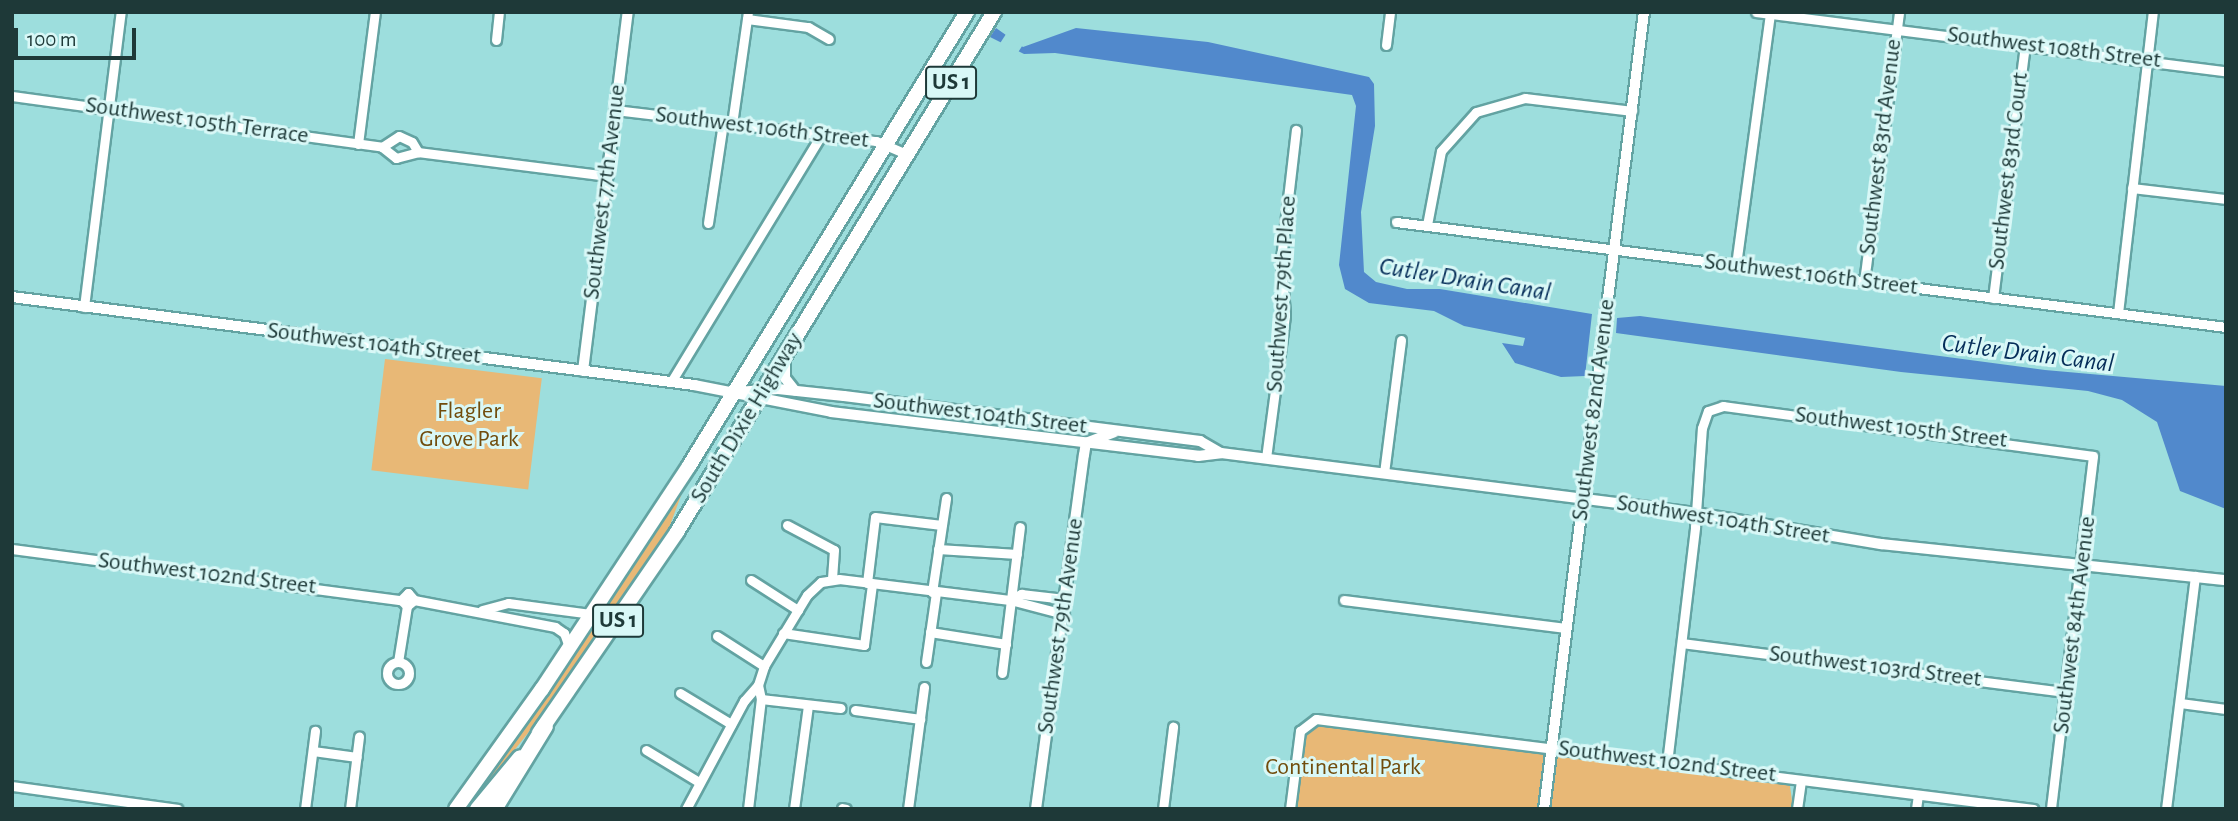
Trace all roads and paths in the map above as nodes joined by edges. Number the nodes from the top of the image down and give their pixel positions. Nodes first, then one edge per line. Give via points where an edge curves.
1 (121, 12) edge
2 (375, 12) edge
3 (499, 12) edge
4 (628, 12) edge
5 (967, 12) edge
6 (994, 12) edge
7 (1390, 12) edge
8 (1644, 12) edge
9 (1756, 12) edge
10 (1899, 12) edge
11 (2153, 12) edge
12 (1770, 14) junction
13 (747, 16) edge
14 (1897, 28) junction
15 (829, 39) dead end
16 (496, 40) dead end
17 (1386, 45) dead end
18 (2025, 45) junction
19 (2147, 61) junction
20 (2226, 71) edge
21 (12, 96) edge
22 (109, 110) junction
23 (615, 110) junction
24 (1632, 111) junction
25 (727, 123) junction
26 (1296, 130) dead end
27 (821, 135) junction
28 (358, 144) junction
29 (887, 144) junction
30 (382, 147) junction
31 (418, 152) junction
32 (907, 154) junction
33 (607, 176) junction
34 (2132, 188) junction
35 (2226, 199) edge
36 (1396, 222) dead end
37 (708, 223) dead end
38 (1427, 225) junction
39 (1614, 249) junction
40 (1736, 265) junction
41 (1864, 282) junction
42 (12, 298) edge
43 (1993, 298) junction
44 (84, 307) junction
45 (2118, 313) junction
46 (2226, 327) edge
47 (1401, 340) dead end
48 (785, 356) junction
49 (583, 371) junction
50 (671, 382) junction
51 (795, 391) junction
52 (736, 392) junction
53 (761, 395) junction
54 (838, 396) junction
55 (817, 410) junction
56 (1116, 431) junction
57 (1086, 443) junction
58 (2079, 451) joint
59 (1221, 453) junction
60 (1266, 458) junction
61 (1384, 473) junction
62 (946, 498) dead end
63 (1582, 499) junction
64 (1695, 513) junction
65 (787, 525) dead end
66 (942, 525) junction
67 (1020, 527) dead end
68 (12, 549) edge
69 (939, 549) junction
70 (1017, 554) junction
71 (2083, 562) junction
72 (2195, 576) junction
73 (832, 579) junction
74 (751, 580) dead end
75 (2226, 580) edge
76 (869, 584) junction
77 (934, 592) junction
78 (1065, 599) junction
79 (1010, 600) junction
80 (1344, 600) dead end
81 (407, 602) junction
82 (503, 603) junction
83 (482, 610) junction
84 (798, 610) junction
85 (593, 613) junction
86 (1063, 614) junction
87 (500, 619) junction
88 (1565, 628) junction
89 (930, 632) junction
90 (783, 634) junction
91 (717, 636) dead end
92 (1682, 643) junction
93 (1006, 644) junction
94 (570, 649) junction
95 (398, 662) dead end
96 (926, 662) dead end
97 (764, 666) junction
98 (1002, 673) dead end
99 (758, 685) junction
100 (924, 687) dead end
101 (2067, 692) junction
102 (680, 693) dead end
103 (761, 699) junction
104 (2180, 703) junction
105 (808, 705) junction
106 (840, 708) dead end
107 (2226, 709) edge
108 (855, 710) dead end
109 (920, 719) junction
110 (732, 724) junction
111 (545, 726) junction
112 (1173, 727) dead end
113 (315, 731) dead end
114 (359, 737) dead end
115 (1552, 747) junction
116 (646, 750) dead end
117 (313, 751) junction
118 (357, 757) junction
119 (1667, 763) junction
120 (1801, 780) junction
121 (699, 782) junction
122 (12, 786) edge
123 (1918, 794) junction
124 (157, 807) edge
125 (177, 809) edge
126 (305, 809) edge
127 (350, 809) edge
128 (456, 809) edge
129 (477, 809) edge
130 (494, 809) edge
131 (686, 809) edge
132 (748, 809) edge
133 (794, 809) edge
134 (908, 809) edge
135 (1036, 809) edge
136 (1163, 809) edge
137 (1290, 809) edge
138 (1544, 809) edge
139 (1797, 809) edge
140 (1916, 809) edge
141 (2033, 809) edge
142 (2051, 809) edge
143 (2166, 809) edge

1 - 22 street
2 - 28 street
3 - 16 street
4 - 23 street, Southwest 77th Avenue
5 - 29 highway, South Dixie Highway / US 1
6 - 32 highway, South Dixie Highway / US 1
7 - 17 street
8 - 24 street, Southwest 82nd Avenue
9 - 12 street, Southwest 108th Street
10 - 14 street, Southwest 83rd Avenue
11 - 19 street
12 - 14 street, Southwest 108th Street
12 - 40 street
13 - 15 street via 808,27
13 - 25 street
14 - 18 street, Southwest 108th Street
14 - 41 street, Southwest 83rd Avenue
18 - 19 street, Southwest 108th Street
18 - 43 street, Southwest 83rd Court
19 - 20 street, Southwest 108th Street
19 - 34 street
21 - 22 street, Southwest 105th Terrace
22 - 28 street, Southwest 105th Terrace
22 - 44 street
23 - 25 street, Southwest 106th Street
23 - 33 street, Southwest 77th Avenue
24 - 38 street via 1531,97 1495,103 1461,124 1441,151
24 - 39 street, Southwest 82nd Avenue
25 - 27 street, Southwest 106th Street
25 - 37 street
26 - 60 street, Southwest 79th Place via 1281,259 1285,315
27 - 29 street, Southwest 106th Street
27 - 50 street
28 - 30 street, Southwest 105th Terrace
29 - 32 street, Southwest 106th Street
29 - 52 highway, South Dixie Highway / US 1
30 - 31 street, Southwest 105th Terrace via 396,158
30 - 31 street, Southwest 105th Terrace via 399,136 412,142
31 - 33 street, Southwest 105th Terrace
32 - 48 highway, South Dixie Highway / US 1
33 - 49 street, Southwest 77th Avenue
34 - 35 street
34 - 45 street
36 - 38 street, Southwest 106th Street
38 - 39 street, Southwest 106th Street
39 - 40 street, Southwest 106th Street
39 - 63 street, Southwest 82nd Avenue
40 - 41 street, Southwest 106th Street
41 - 43 street, Southwest 106th Street
42 - 44 street, Southwest 104th Street
43 - 45 street, Southwest 106th Street
44 - 49 street, Southwest 104th Street
45 - 46 street, Southwest 106th Street
47 - 61 street
48 - 51 street via 785,378
48 - 53 highway, South Dixie Highway / US 1
49 - 50 street, Southwest 104th Street
50 - 52 street, Southwest 104th Street
51 - 53 street, Southwest 104th Street
51 - 54 street, Southwest 104th Street
52 - 53 street, Southwest 104th Street
52 - 85 highway, South Dixie Highway / US 1
53 - 55 street, Southwest 104th Street
53 - 111 highway, South Dixie Highway / US 1 via 656,565
54 - 55 street
54 - 56 street, Southwest 104th Street
55 - 57 street, Southwest 104th Street
56 - 57 street
56 - 59 street, Southwest 104th Street via 1200,441
57 - 59 street, Southwest 104th Street via 1198,456
57 - 78 street, Southwest 79th Avenue
58 - 64 street, Southwest 105th Street via 1723,406 1710,409 1704,418
58 - 71 street, Southwest 84th Avenue via 2095,462
59 - 60 street, Southwest 104th Street
60 - 61 street, Southwest 104th Street
61 - 63 street, Southwest 104th Street
62 - 66 street
63 - 64 street, Southwest 104th Street
63 - 88 street, Southwest 82nd Avenue
64 - 71 street, Southwest 104th Street via 1881,544
64 - 92 street
65 - 73 street via 834,550
66 - 69 street
66 - 76 street via 875,517
67 - 70 street
68 - 81 street, Southwest 102nd Street
69 - 70 street
69 - 77 street
70 - 79 street
71 - 72 street, Southwest 104th Street
71 - 101 street, Southwest 84th Avenue
72 - 75 street, Southwest 104th Street
72 - 104 street
73 - 76 street
73 - 84 street via 821,582
74 - 84 street
76 - 77 street
76 - 90 street via 863,645
77 - 79 street
77 - 89 street
78 - 79 street via 1021,594
78 - 86 street, Southwest 79th Avenue
79 - 86 street
79 - 93 street
80 - 88 street
81 - 83 street, Southwest 102nd Street
81 - 95 street
82 - 83 street, Southwest 102nd Street
82 - 85 street, Southwest 102nd Street
82 - 87 street
83 - 87 street, Southwest 102nd Street
84 - 90 street
85 - 94 highway, South Dixie Highway / US 1
86 - 135 street, Southwest 79th Avenue
87 - 94 street, Southwest 102nd Street via 555,626 564,633
88 - 115 street, Southwest 82nd Avenue
89 - 93 street
89 - 96 street
90 - 97 street
91 - 97 street
92 - 101 street, Southwest 103rd Street
92 - 119 street
93 - 98 street
94 - 128 highway, South Dixie Highway / US 1
97 - 99 street
99 - 103 street
99 - 110 street
100 - 109 street
101 - 142 street, Southwest 84th Avenue
102 - 110 street
103 - 105 street
103 - 132 street
104 - 107 street
104 - 143 street
105 - 106 street
105 - 133 street
108 - 109 street
109 - 134 street
110 - 121 street
111 - 129 highway, South Dixie Highway / US 1
111 - 130 highway
112 - 136 street
113 - 117 street
114 - 118 street
115 - 119 street, Southwest 102nd Street
115 - 137 street, Southwest 102nd Street via 1316,719 1303,726
115 - 138 street, Southwest 82nd Avenue
116 - 121 street
117 - 118 street
117 - 126 street
118 - 127 street
119 - 120 street, Southwest 102nd Street
120 - 123 street, Southwest 102nd Street
120 - 139 street
121 - 131 street
122 - 124 street
123 - 140 street
123 - 141 street, Southwest 102nd Street
124 - 125 street

